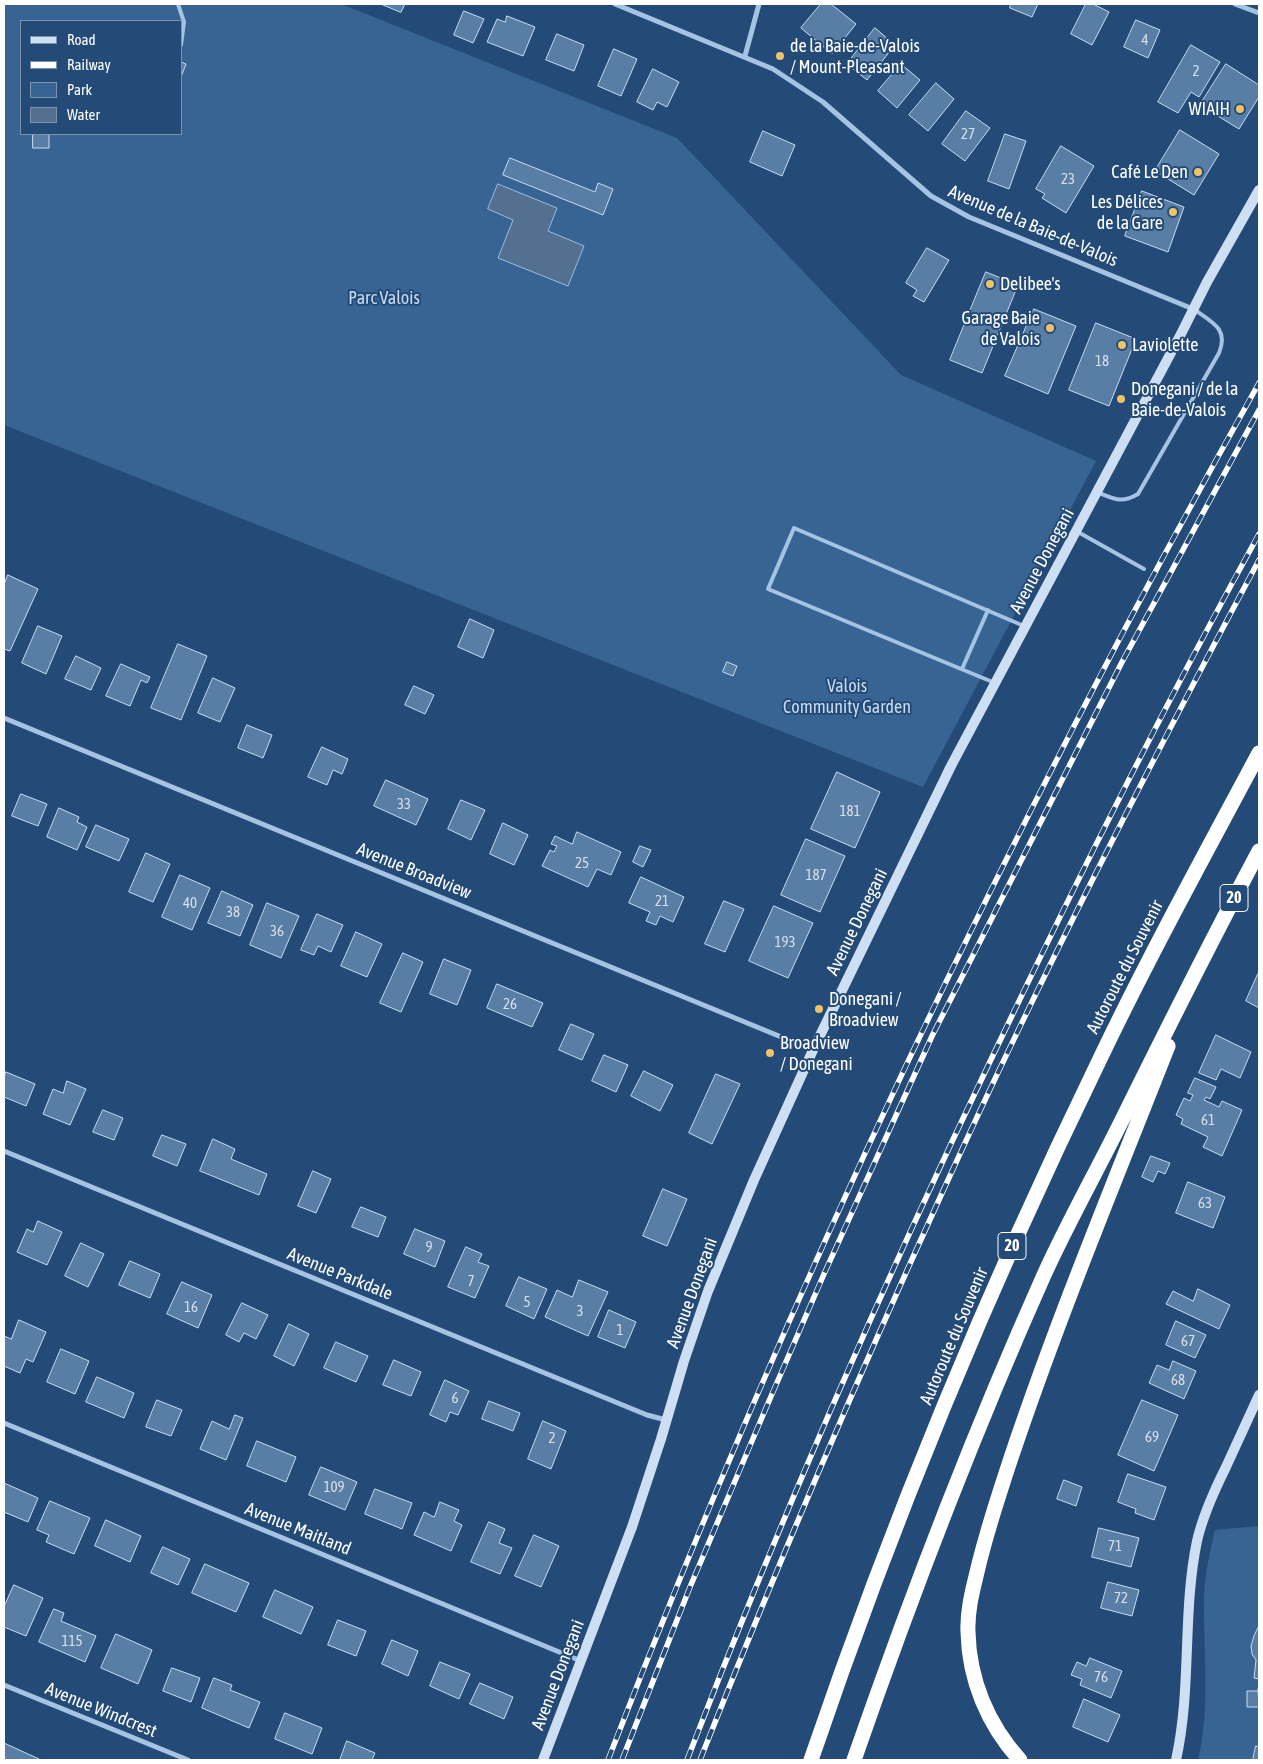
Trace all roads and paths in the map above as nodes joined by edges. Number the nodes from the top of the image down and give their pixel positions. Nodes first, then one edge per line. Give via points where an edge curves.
1 (178, 4) edge
2 (615, 4) edge
3 (759, 4) edge
4 (1235, 4) edge
5 (1259, 14) edge
6 (182, 37) edge
7 (745, 56) junction
8 (1259, 190) edge
9 (1194, 310) junction
10 (1097, 492) junction
11 (1076, 531) junction
12 (1144, 569) dead end
13 (988, 610) junction
14 (1025, 626) junction
15 (962, 669) junction
16 (995, 683) junction
17 (4, 718) edge
18 (1259, 753) edge
19 (1259, 851) edge
20 (1209, 945) junction
21 (813, 1050) junction
22 (4, 1151) edge
23 (1259, 1395) edge
24 (666, 1420) junction
25 (4, 1424) edge
26 (581, 1661) junction
27 (4, 1685) edge
28 (188, 1760) edge
29 (543, 1760) edge
30 (811, 1760) edge
31 (854, 1760) edge
32 (1020, 1760) edge
33 (1176, 1760) edge

1 - 6 lane via 184,22
2 - 7 street, Avenue de la Baie-de-Valois
3 - 7 street
4 - 5 street
7 - 9 street, Avenue de la Baie-de-Valois via 773,69 823,102 930,196 969,216
8 - 9 street, Avenue Donegani
9 - 10 street, Avenue Donegani
9 - 10 lane via 1220,331 1223,343 1219,353 1138,494 1122,501
10 - 11 street, Avenue Donegani
11 - 12 lane
11 - 14 street, Avenue Donegani
13 - 14 lane
13 - 15 lane
13 - 15 lane via 794,528 768,589
14 - 16 street, Avenue Donegani
15 - 16 lane
16 - 21 street, Avenue Donegani via 951,766
17 - 21 street, Avenue Broadview
18 - 30 highway, Autoroute du Souvenir / 20 via 1130,998 1011,1249 902,1510
19 - 20 highway, 20
20 - 31 highway, 20 via 1046,1273 1011,1352 929,1554
20 - 32 highway via 1038,1377 994,1507 974,1581 968,1631 973,1672 991,1719
21 - 24 street, Avenue Donegani via 715,1274
22 - 24 street, Avenue Parkdale
23 - 33 street via 1211,1499 1198,1540 1189,1599 1185,1703
24 - 26 street, Avenue Donegani via 632,1528
25 - 26 street, Avenue Maitland
26 - 29 street, Avenue Donegani
27 - 28 street, Avenue Windcrest

